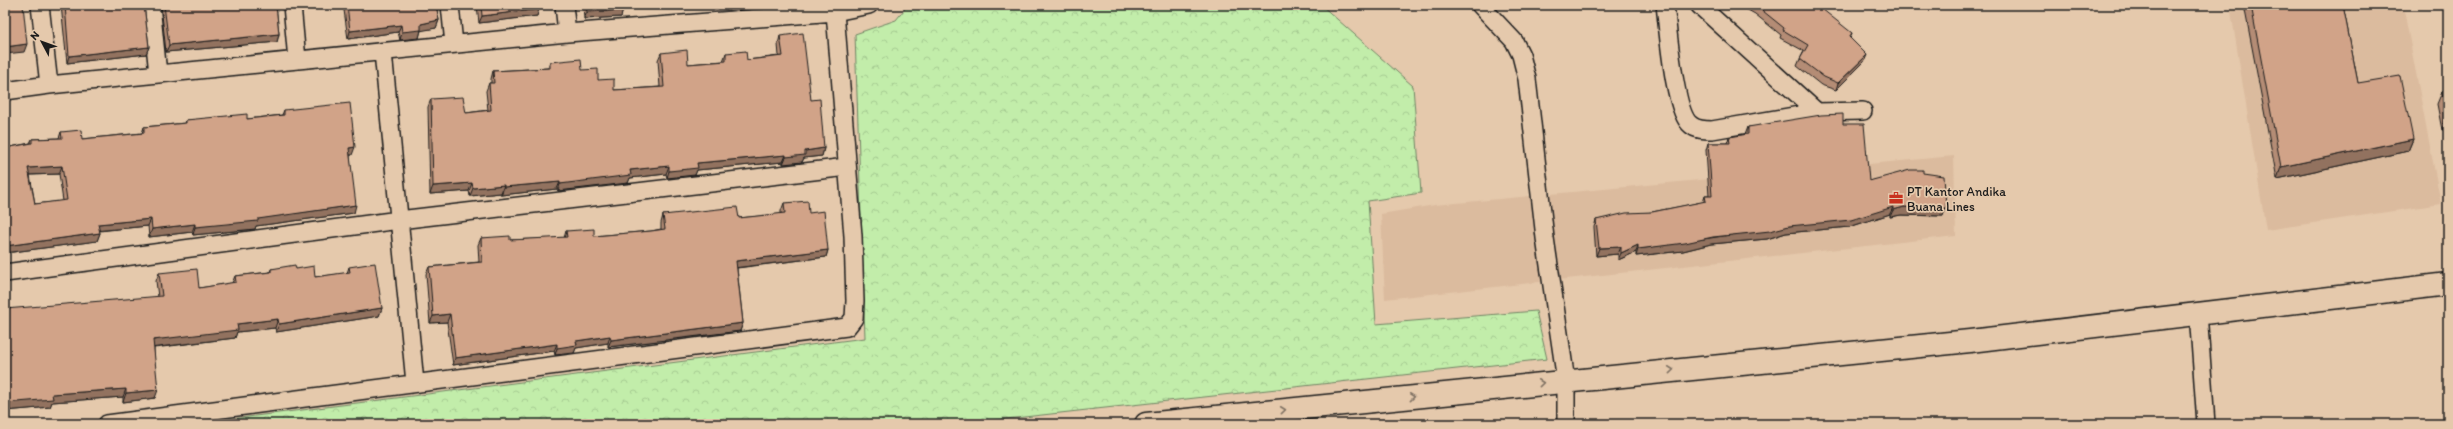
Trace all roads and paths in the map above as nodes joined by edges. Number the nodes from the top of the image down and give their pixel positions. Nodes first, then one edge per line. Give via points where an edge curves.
1 (40, 5) edge
2 (151, 5) edge
3 (292, 5) edge
4 (450, 5) edge
5 (564, 5) edge
6 (869, 5) edge
7 (1480, 5) edge
8 (1665, 5) edge
9 (1699, 5) edge
10 (835, 12) junction
11 (567, 33) junction
12 (454, 44) junction
13 (383, 52) junction
14 (297, 60) junction
15 (158, 74) junction
16 (48, 84) junction
17 (5, 91) edge
18 (1863, 111) dead end
19 (1817, 112) junction
20 (847, 167) junction
21 (399, 220) junction
22 (5, 274) edge
23 (2448, 284) edge
24 (2198, 312) junction
25 (1566, 381) junction
26 (414, 383) junction
27 (107, 424) edge
28 (1146, 424) edge
29 (1566, 424) edge
30 (2206, 424) edge

1 - 16 street
2 - 15 street
3 - 14 street
4 - 12 street
5 - 11 street
6 - 10 street
7 - 25 street via 1514,42 1521,55 1527,79 1545,238
8 - 19 street via 1679,108 1690,125 1700,130 1712,130
9 - 19 street
10 - 11 street
10 - 20 street
11 - 12 street
12 - 13 street
13 - 14 street
13 - 21 street
14 - 15 street
15 - 16 street
16 - 17 street
18 - 19 street
20 - 21 street
20 - 26 street via 855,301 854,318 847,327
21 - 22 street
21 - 26 street
23 - 24 street
25 -> 24 street via 1970,341
24 - 30 street
28 -> 25 street
25 - 29 street
26 - 27 street

